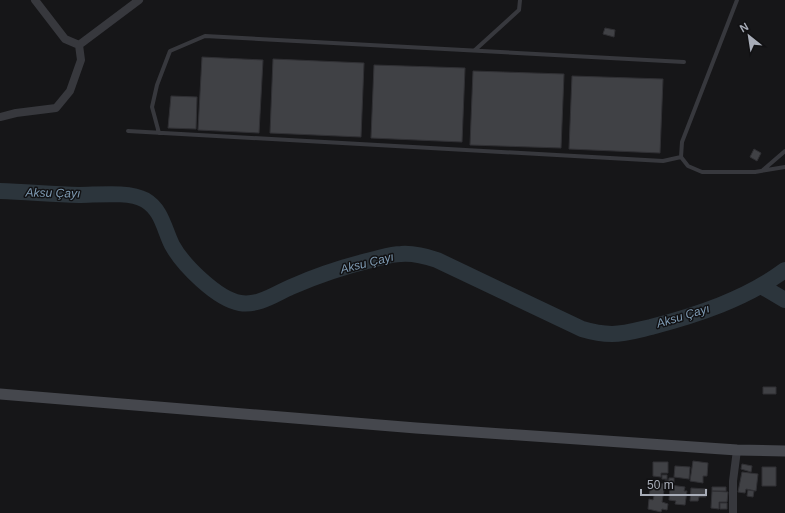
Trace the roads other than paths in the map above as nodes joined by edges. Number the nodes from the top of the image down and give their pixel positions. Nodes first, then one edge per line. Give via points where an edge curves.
1 (35, 0) edge
2 (139, 0) edge
3 (520, 0) edge
4 (737, 0) edge
5 (79, 45) junction
6 (475, 51) junction
7 (684, 62) dead end
8 (0, 117) edge
9 (128, 131) dead end
10 (159, 133) junction
11 (785, 151) edge
12 (681, 157) junction
13 (785, 167) edge
14 (763, 170) junction
15 (0, 394) edge
16 (737, 450) junction
17 (785, 451) edge
18 (732, 513) edge

1 - 5 street via 65,39
2 - 5 street
3 - 6 lane via 519,10
4 - 12 lane via 682,142
5 - 8 street via 81,60 70,92 56,108
6 - 7 lane
6 - 10 lane via 205,36 170,51 152,107
9 - 10 lane
10 - 12 lane via 663,161
11 - 14 lane
12 - 14 lane via 688,166 702,172
13 - 14 lane
15 - 16 street via 416,428
16 - 17 street
16 - 18 street

